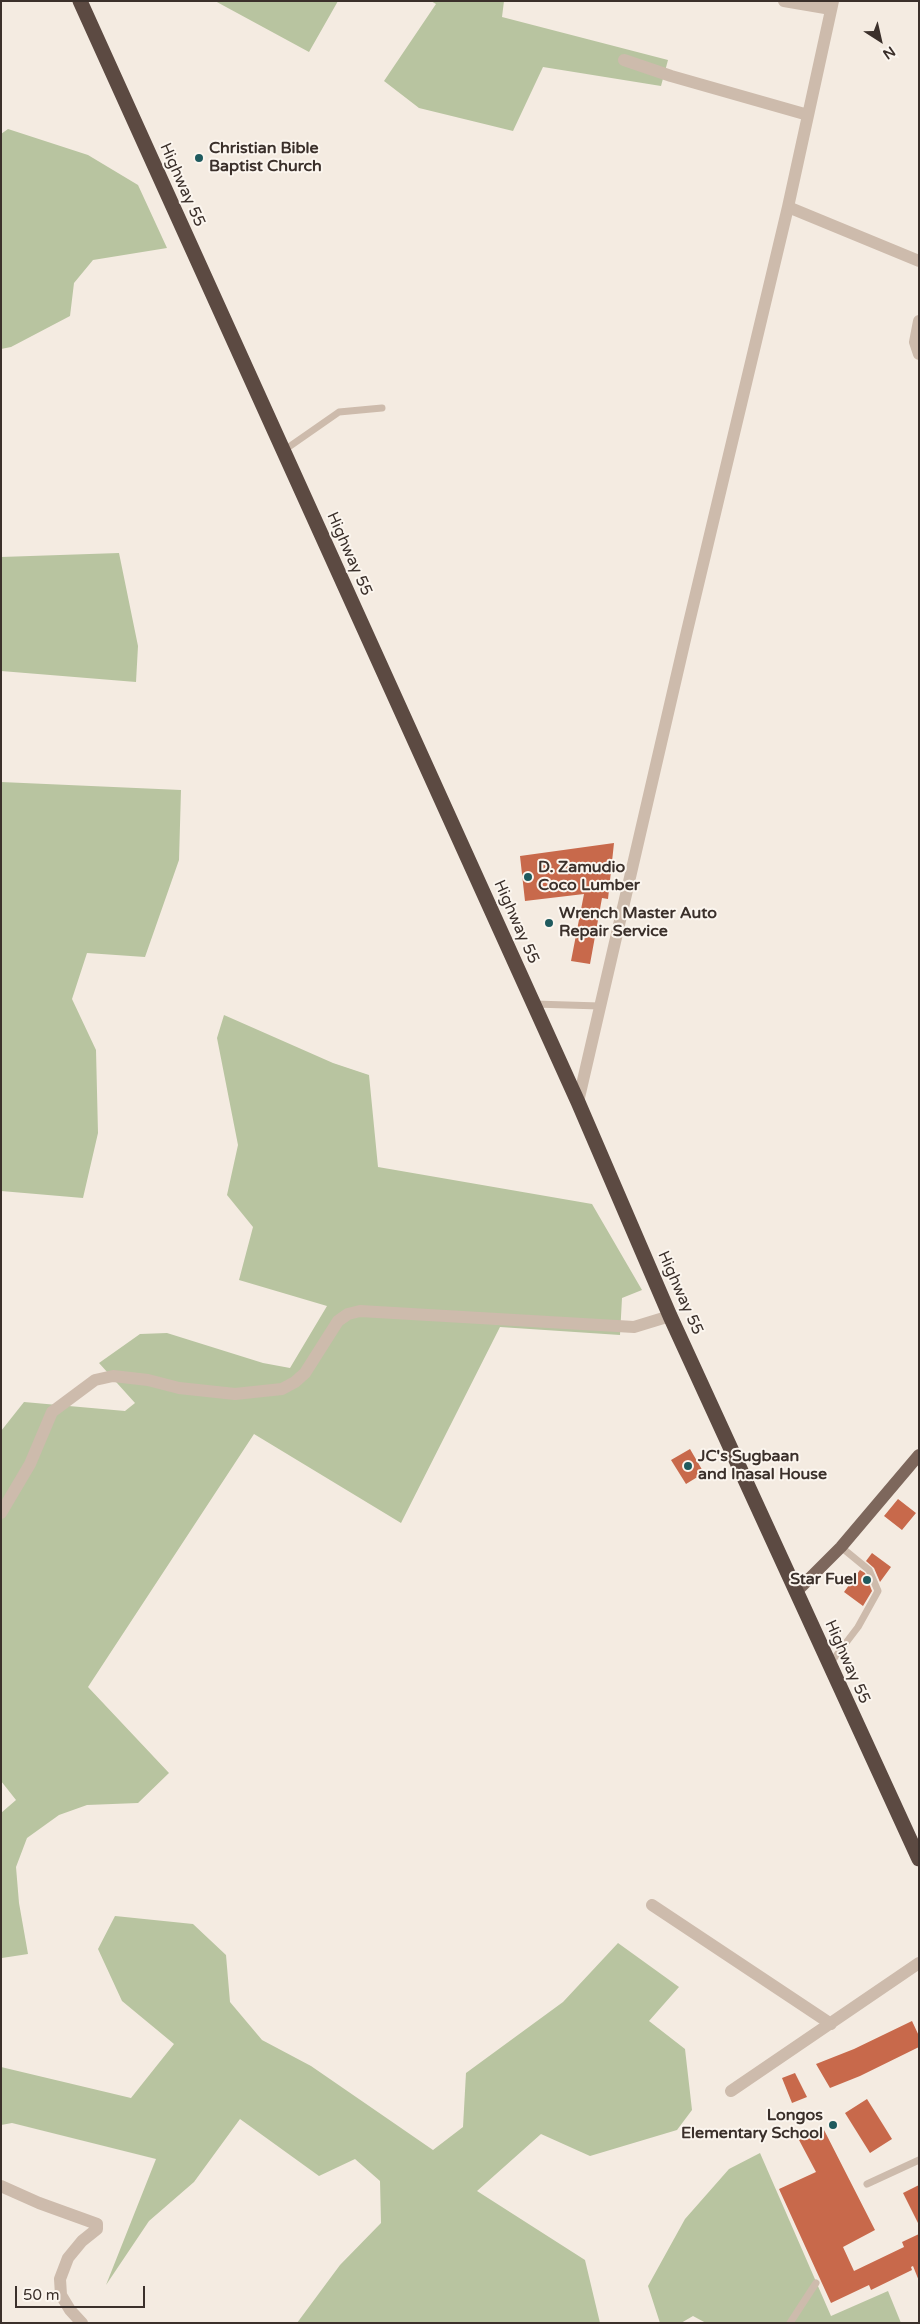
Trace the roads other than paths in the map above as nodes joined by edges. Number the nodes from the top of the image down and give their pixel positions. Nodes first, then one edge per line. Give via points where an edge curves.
1 (80, 1) edge
2 (784, 1) edge
3 (832, 5) edge
4 (624, 60) dead end
5 (808, 115) junction
6 (788, 207) junction
7 (919, 261) edge
8 (919, 321) edge
9 (919, 354) edge
10 (382, 408) dead end
11 (283, 450) junction
12 (534, 1004) junction
13 (600, 1006) junction
14 (578, 1102) junction
15 (670, 1316) junction
16 (919, 1455) edge
17 (1, 1513) edge
18 (841, 1547) junction
19 (796, 1592) junction
20 (829, 1665) junction
21 (919, 1859) edge
22 (652, 1905) dead end
23 (919, 1964) edge
24 (831, 2024) junction
25 (731, 2092) dead end
26 (919, 2160) edge
27 (867, 2184) dead end
28 (1, 2186) edge
29 (816, 2283) dead end
30 (82, 2323) edge
31 (790, 2323) edge

1 - 11 highway, Highway 55
2 - 3 street
3 - 5 street
4 - 5 street
5 - 6 street
6 - 7 street
6 - 13 street
8 - 9 street via 915,342
10 - 11 lane via 339,412
11 - 12 highway, Highway 55
12 - 13 lane
12 - 14 highway, Highway 55
13 - 14 street
14 - 15 highway, Highway 55
15 - 17 street via 634,1327 360,1311 338,1321 305,1373 282,1389 235,1394 113,1376 95,1380 52,1412 30,1464
15 - 19 highway, Highway 55
16 - 18 main road
18 - 19 main road
18 - 20 lane via 869,1570 878,1592 858,1628
19 - 20 highway, Highway 55
20 - 21 highway, Highway 55
22 - 24 street
23 - 24 street
24 - 25 street
26 - 27 lane
28 - 30 street via 97,2224 97,2230 82,2241 68,2258 60,2279 61,2295
29 - 31 lane

